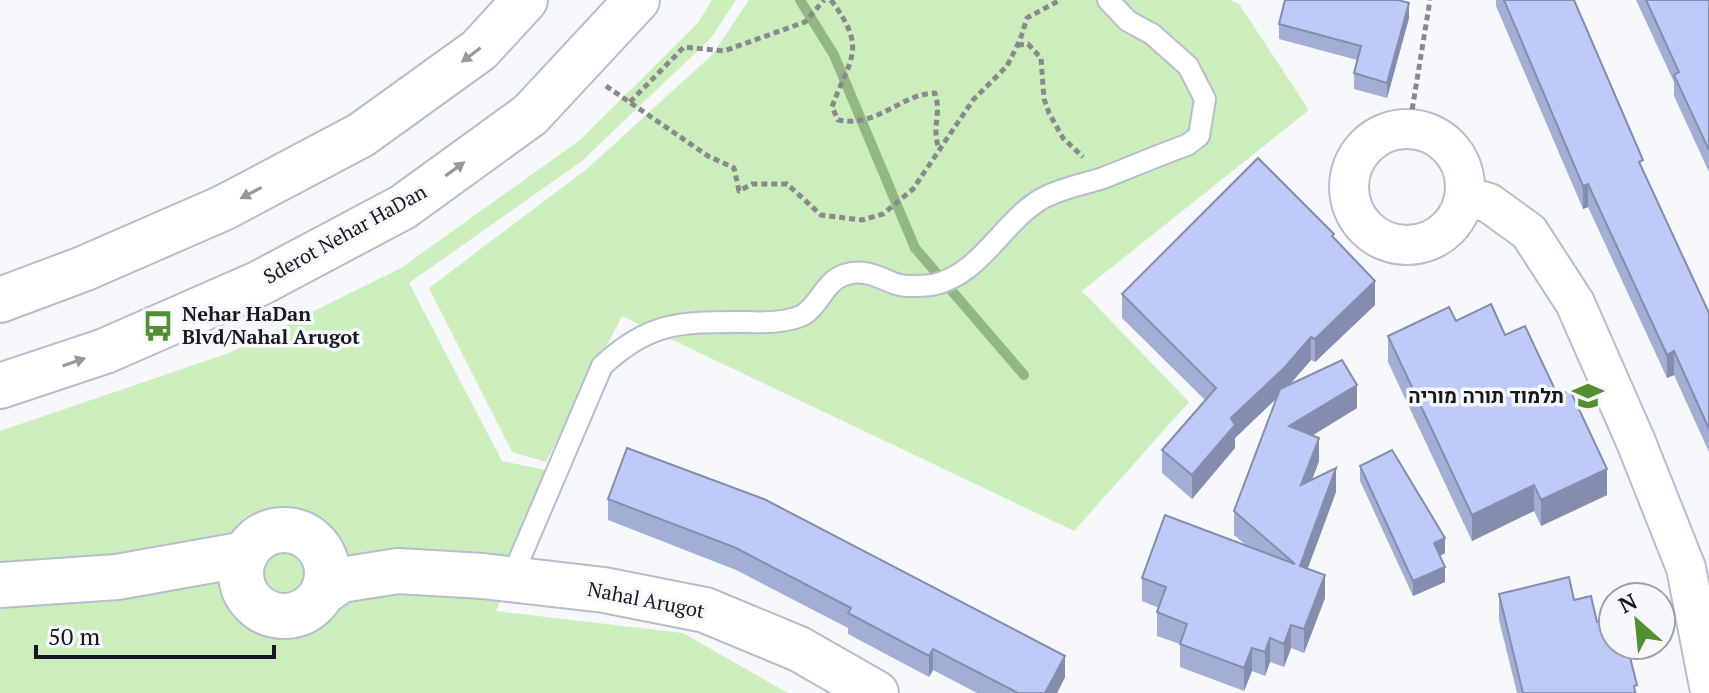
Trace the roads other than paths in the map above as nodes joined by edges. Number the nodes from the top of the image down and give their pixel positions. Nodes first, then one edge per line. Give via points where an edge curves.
1 (525, 0) edge
2 (637, 0) edge
3 (1108, 0) edge
4 (1465, 196) junction
5 (0, 300) edge
6 (0, 386) edge
7 (246, 554) junction
8 (323, 573) junction
9 (117, 577) junction
10 (511, 579) junction
11 (0, 585) edge
12 (249, 599) junction
13 (1709, 686) edge
14 (876, 693) edge

1 -> 5 main road via 479,50 361,135 223,208
6 -> 2 main road, Sderot Nehar HaDan via 105,351 258,284 403,207 530,115
3 - 10 lane via 1188,66 1205,99 1199,136 1046,196 984,254 932,285 899,285 864,272 842,275 800,316 776,323 667,326 623,346 602,366
4 - 4 street via 1454,220 1435,239 1408,246 1382,241 1361,224 1349,200 1350,173 1372,141 1409,129 1439,139 1452,150 1465,180
4 - 13 street via 1489,203 1529,232 1575,303 1686,568
7 - 8 main road via 264,535 284,530 309,538
7 - 9 main road
7 - 12 main road via 241,573
8 - 10 main road, Nahal Arugot via 341,580 398,571
8 - 12 main road via 310,608 291,616 271,614
9 - 11 main road
9 - 12 main road via 202,584
10 - 14 main road, Nahal Arugot via 705,610 799,649

